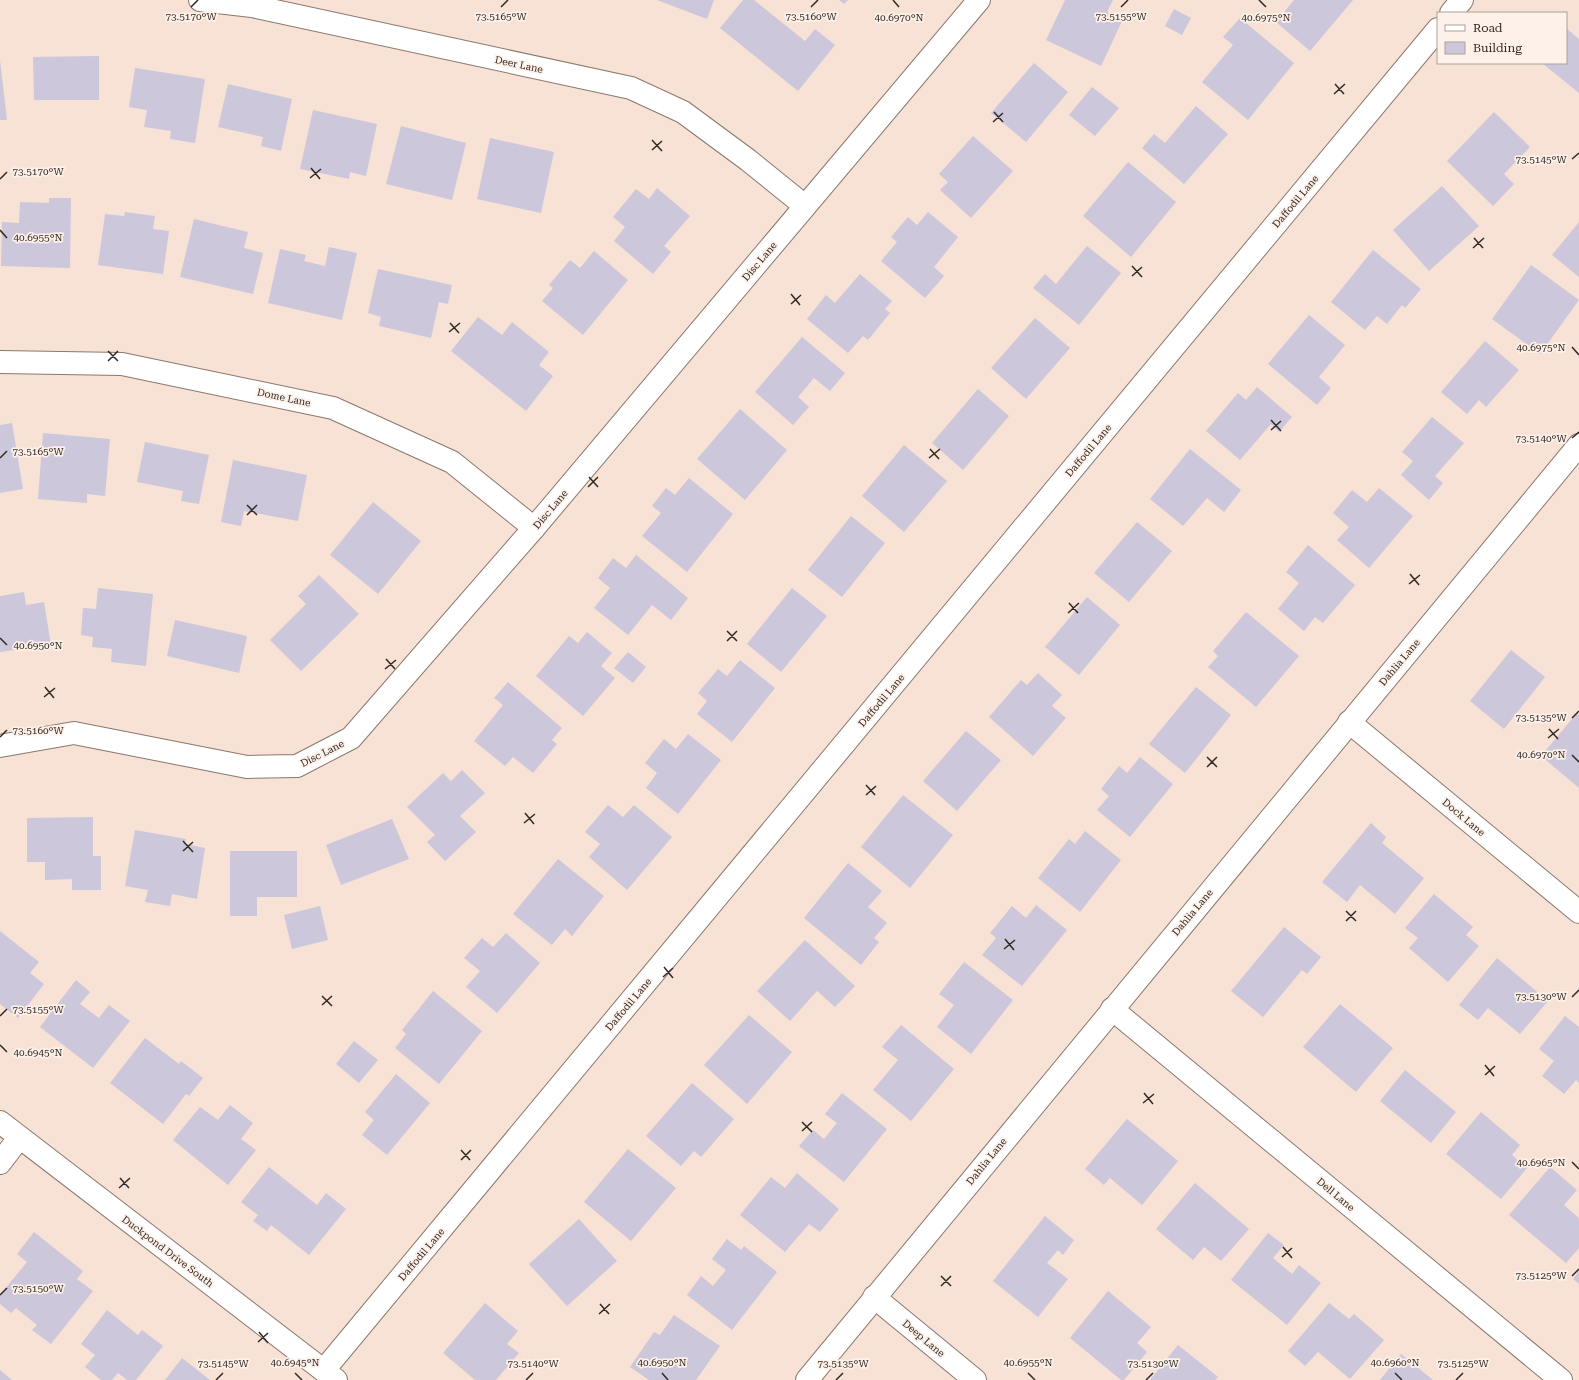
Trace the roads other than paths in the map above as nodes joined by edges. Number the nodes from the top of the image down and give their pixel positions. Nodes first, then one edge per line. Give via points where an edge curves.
1 (200, 0) edge
2 (979, 0) edge
3 (1462, 0) edge
4 (1452, 12) edge
5 (1437, 30) edge
6 (805, 206) junction
7 (0, 362) edge
8 (1579, 445) edge
9 (534, 528) junction
10 (1349, 722) junction
11 (0, 746) edge
12 (1579, 912) edge
13 (1112, 1009) junction
14 (0, 1122) edge
15 (20, 1138) junction
16 (0, 1163) edge
17 (874, 1297) junction
18 (330, 1375) edge
19 (807, 1380) edge
20 (975, 1380) edge
21 (1560, 1380) edge

1 - 6 street, Deer Lane via 252,6 631,88 683,112
2 - 6 street, Disc Lane
3 - 4 street
5 - 18 street, Daffodil Lane
6 - 9 street, Disc Lane
7 - 9 street, Dome Lane via 122,364 333,408 452,462
8 - 10 street, Dahlia Lane
9 - 11 street, Disc Lane via 352,738 298,766 246,767 74,734
10 - 12 street, Dock Lane
10 - 13 street, Dahlia Lane
13 - 17 street, Dahlia Lane
13 - 21 street, Dell Lane
14 - 15 street, Duckpond Drive South
15 - 16 street
15 - 18 street, Duckpond Drive South
17 - 19 street, Dahlia Lane
17 - 20 street, Deep Lane

